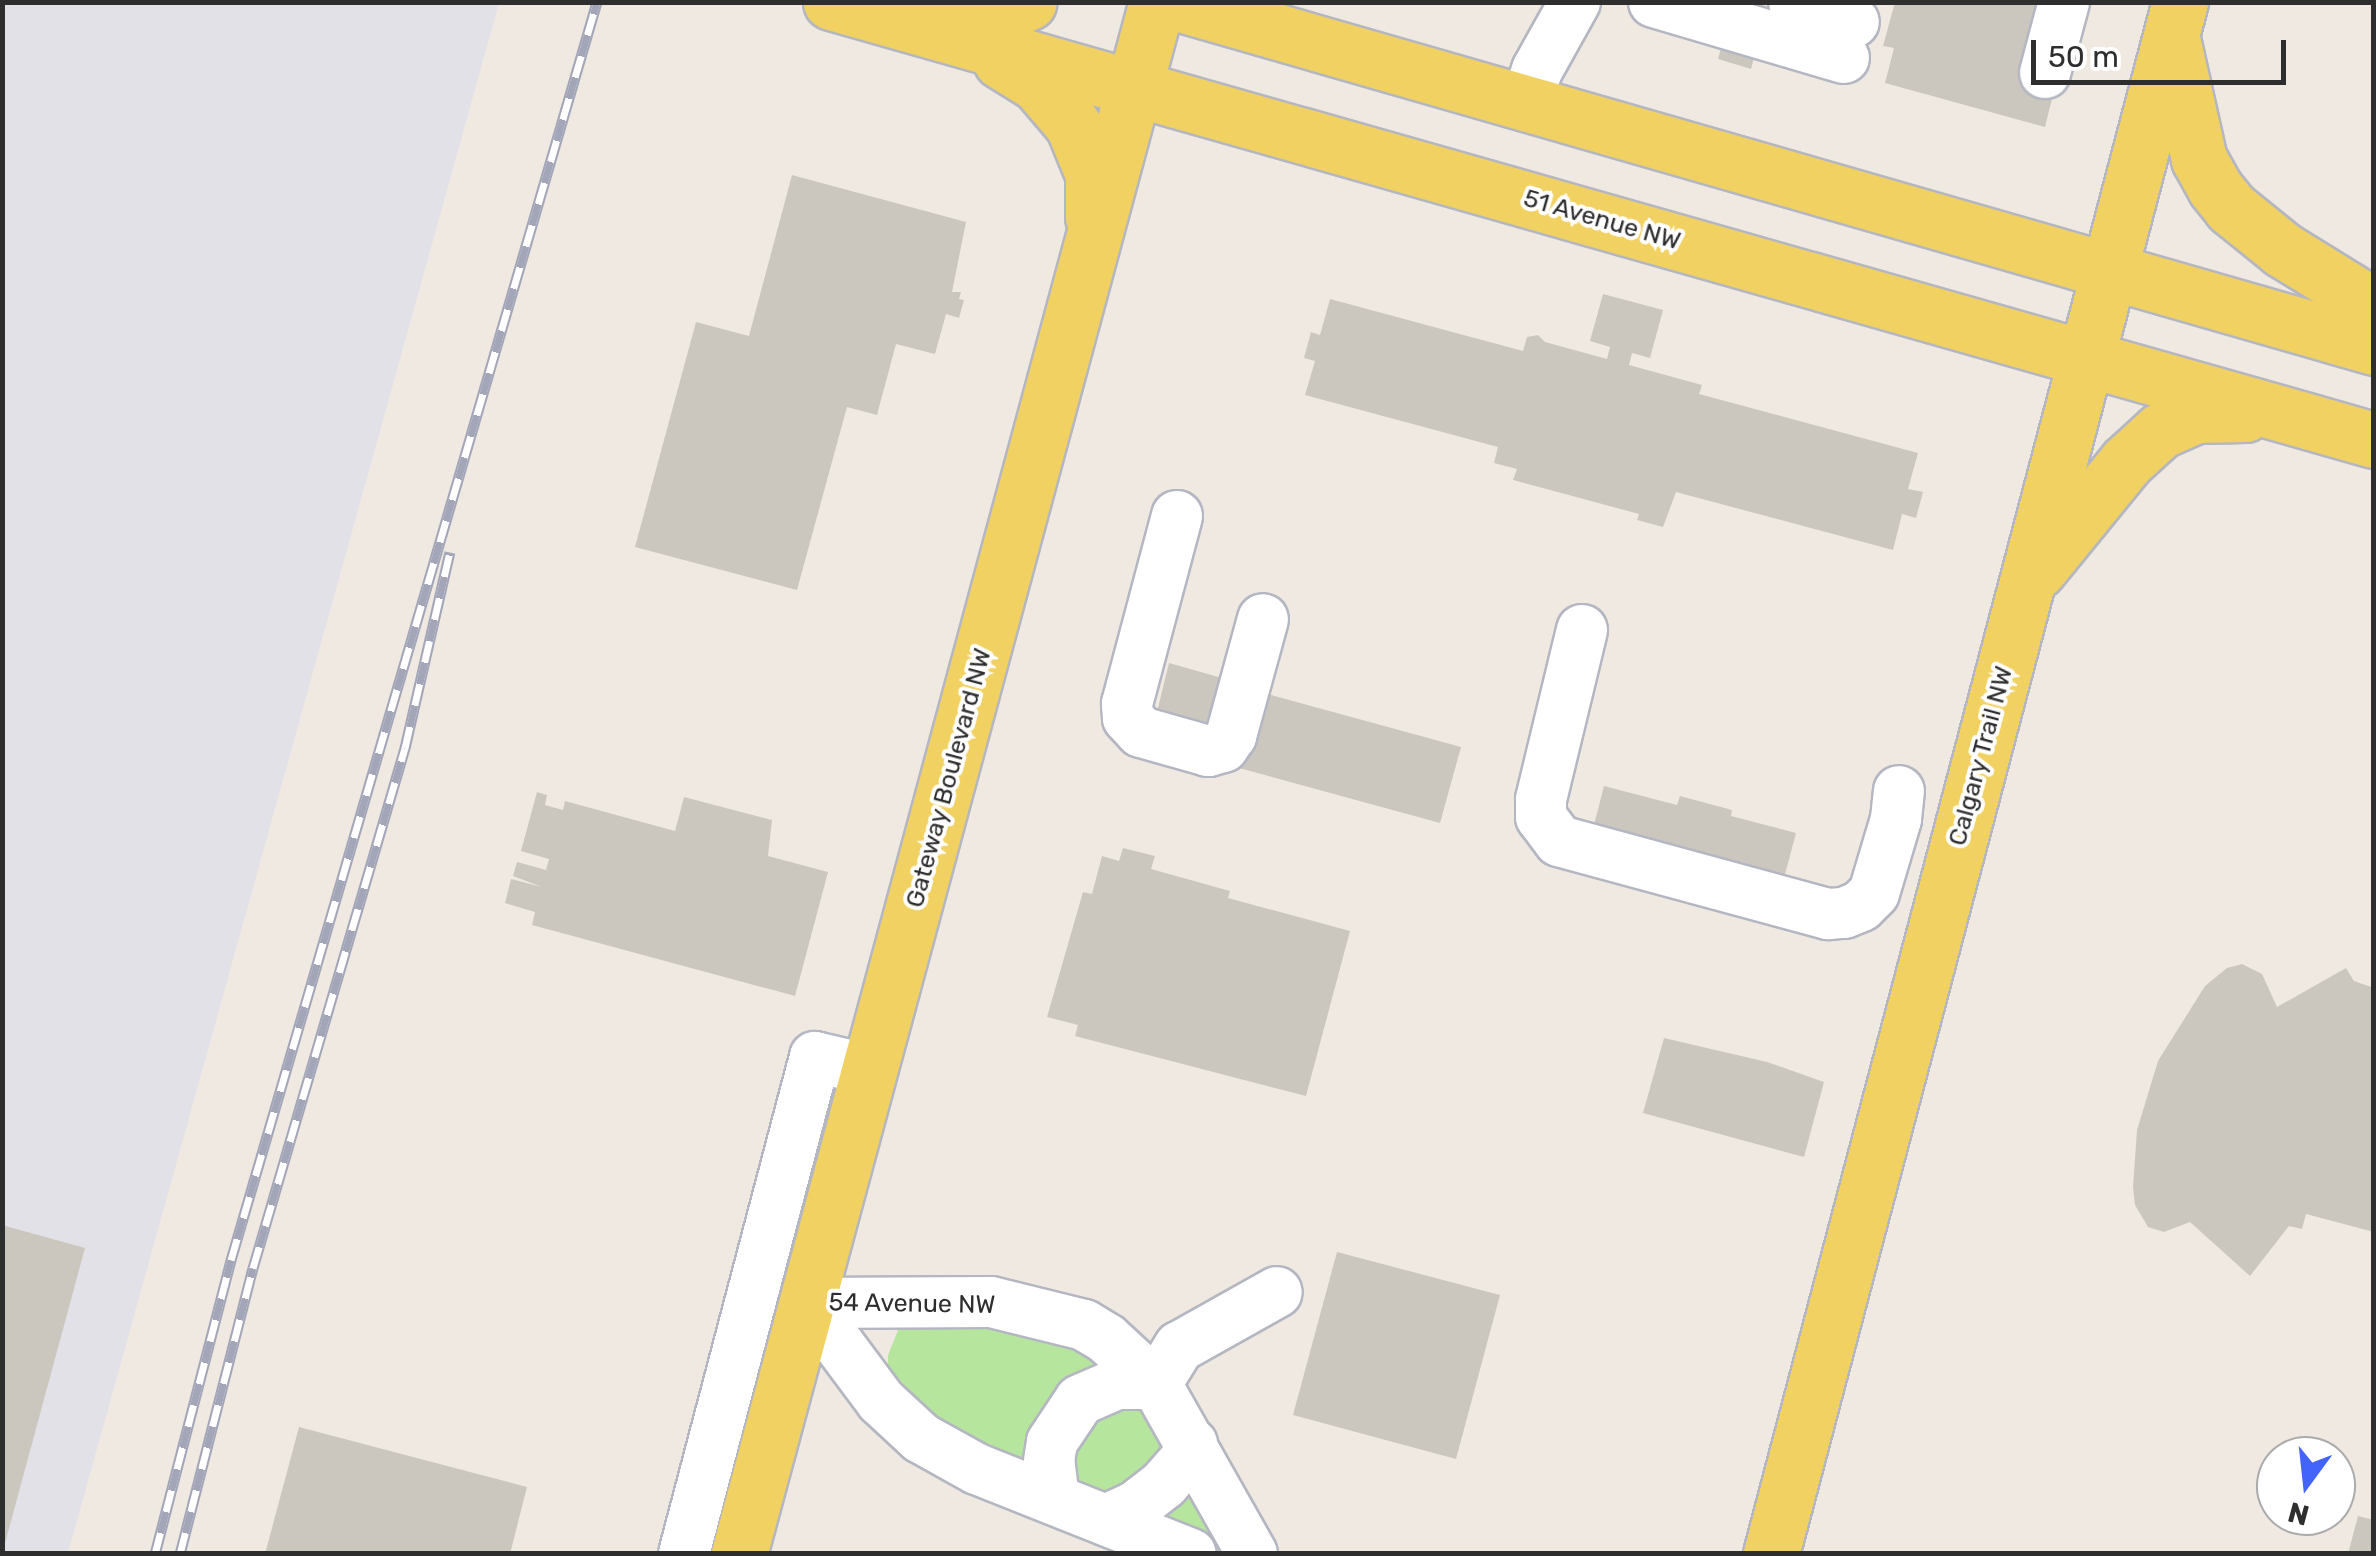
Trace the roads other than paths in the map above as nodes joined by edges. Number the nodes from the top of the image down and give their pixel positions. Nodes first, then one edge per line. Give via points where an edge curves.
1 (830, 2) edge
2 (1029, 2) edge
3 (1157, 2) edge
4 (1174, 2) edge
5 (1575, 2) edge
6 (1654, 2) edge
7 (1794, 2) edge
8 (2064, 2) edge
9 (2176, 13) edge
10 (911, 27) junction
11 (2045, 72) dead end
12 (1136, 87) junction
13 (1524, 105) junction
14 (1094, 235) junction
15 (2109, 270) junction
16 (2374, 306) edge
17 (2374, 348) edge
18 (2084, 360) junction
19 (2306, 421) junction
20 (2374, 440) edge
21 (1178, 516) dead end
22 (2027, 584) junction
23 (1263, 619) dead end
24 (1597, 634) dead end
25 (1899, 792) dead end
26 (870, 1070) junction
27 (1276, 1292) dead end
28 (748, 1306) junction
29 (805, 1312) junction
30 (1156, 1384) junction
31 (1192, 1444) junction
32 (1054, 1499) junction
33 (1133, 1535) edge
34 (1773, 1541) edge
35 (684, 1554) edge
36 (740, 1554) edge
37 (1191, 1554) edge
38 (1252, 1554) edge

1 - 10 main road, 51 Avenue NW
2 - 10 main road via 1004,13
3 - 12 main road, Gateway Boulevard NW
4 - 13 main road
5 - 13 street
6 - 7 street via 1849,40
8 - 11 street
9 - 15 main road, Calgary Trail NW
9 - 16 main road via 2199,158 2215,188 2283,250
10 - 12 main road, 51 Avenue NW
10 - 14 main road via 1012,66 1061,106 1093,174
12 - 14 main road, Gateway Boulevard NW
12 - 18 main road, 51 Avenue NW
13 - 15 main road
14 - 26 main road, Gateway Boulevard NW
15 - 17 main road
15 - 18 main road, Calgary Trail NW
18 - 19 main road, 51 Avenue NW
18 - 22 main road, Calgary Trail NW
19 - 20 main road, 51 Avenue NW
19 - 22 main road via 2221,411 2160,431 2126,462
21 - 23 street via 1128,718 1141,732 1208,751 1223,747
22 - 34 main road, Calgary Trail NW
24 - 25 street via 1541,800 1541,817 1558,840 1844,914 1874,893
26 - 28 street via 815,1057
26 - 29 main road, Gateway Boulevard NW
27 - 30 street via 1179,1347
28 - 29 street, 54 Avenue NW
28 - 35 street
29 - 30 street, 54 Avenue NW via 966,1300 1034,1310 1107,1338
29 - 32 street via 920,1438
29 - 36 main road, Gateway Boulevard NW
30 - 31 street, 54 Avenue NW
30 - 32 street via 1134,1381 1097,1390 1068,1414 1052,1442
31 - 33 street via 1164,1484 1136,1506
31 - 38 street, 54 Avenue NW
32 - 33 street
33 - 37 street

